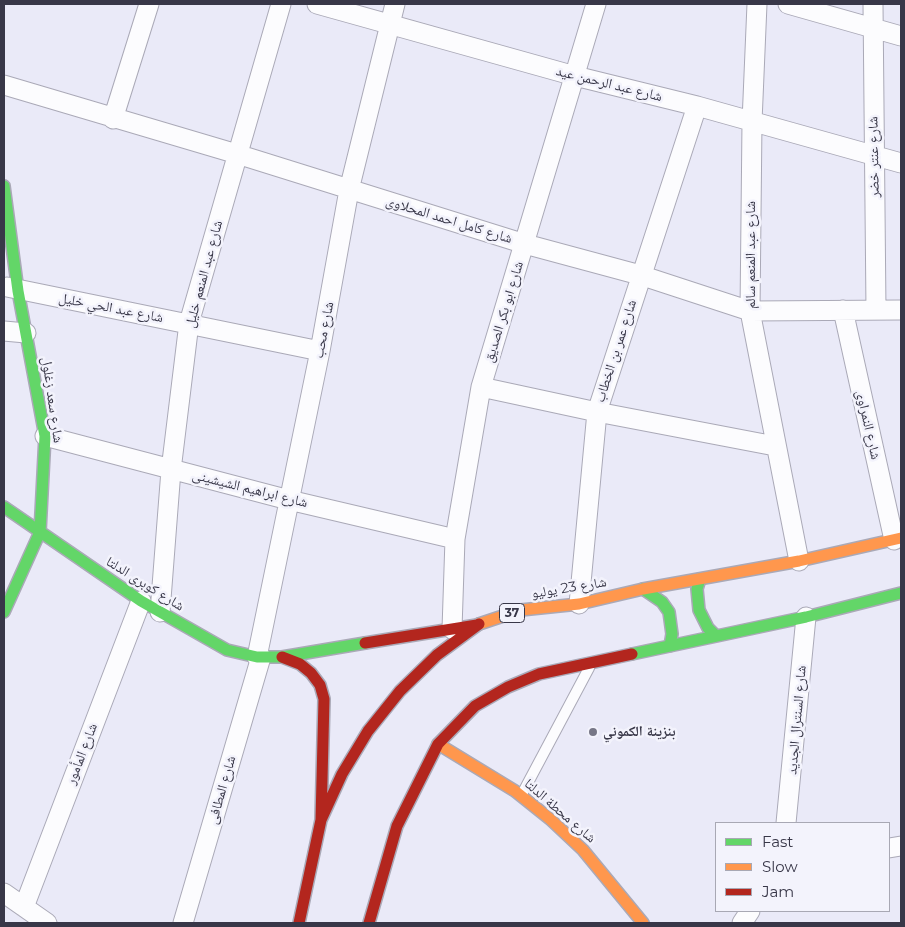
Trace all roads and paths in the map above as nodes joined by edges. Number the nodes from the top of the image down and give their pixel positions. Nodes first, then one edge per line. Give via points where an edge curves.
1 (149, 4) edge
2 (282, 4) edge
3 (317, 4) edge
4 (395, 4) edge
5 (596, 4) edge
6 (757, 4) edge
7 (788, 4) edge
8 (873, 4) edge
9 (389, 24) junction
10 (872, 28) junction
11 (901, 36) edge
12 (575, 76) junction
13 (4, 85) edge
14 (696, 106) junction
15 (113, 119) junction
16 (752, 122) junction
17 (237, 154) junction
18 (874, 155) junction
19 (901, 163) edge
20 (4, 186) edge
21 (349, 190) junction
22 (525, 244) junction
23 (640, 275) junction
24 (11, 288) edge
25 (843, 310) junction
26 (876, 310) junction
27 (901, 310) edge
28 (750, 311) junction
29 (189, 323) junction
30 (4, 331) edge
31 (26, 333) junction
32 (320, 351) junction
33 (481, 387) junction
34 (596, 412) junction
35 (45, 436) junction
36 (774, 446) junction
37 (171, 470) junction
38 (289, 500) junction
39 (4, 507) edge
40 (40, 532) junction
41 (455, 539) junction
42 (898, 539) edge
43 (799, 561) junction
44 (700, 579) junction
45 (644, 588) junction
46 (901, 593) edge
47 (141, 601) junction
48 (579, 604) junction
49 (4, 612) edge
50 (160, 612) junction
51 (806, 616) junction
52 (477, 625) junction
53 (452, 629) junction
54 (716, 636) junction
55 (670, 646) junction
56 (259, 657) junction
57 (282, 657) junction
58 (592, 663) junction
59 (438, 744) junction
60 (521, 796) junction
61 (321, 820) junction
62 (786, 822) edge
63 (10, 902) edge
64 (749, 912) edge
65 (47, 923) edge
66 (183, 923) edge
67 (299, 923) edge
68 (369, 923) edge
69 (643, 923) edge
70 (742, 923) edge

1 - 15 street
2 - 17 street, شارع عبد المنعم خليل
3 - 9 street, شارع عبد الرحمن عيد
4 - 9 street, شارع محب
5 - 12 street, شارع ابو بكر الصديق
6 - 16 street, شارع عبد المنعم سالم
7 - 10 street
8 - 10 street, شارع عنتر خضر
9 - 12 street, شارع عبد الرحمن عيد
9 - 21 street, شارع محب
10 - 11 street
10 - 18 street, شارع عنتر خضر
12 - 14 street, شارع عبد الرحمن عيد
12 - 22 street, شارع ابو بكر الصديق
13 - 15 street, شارع كامل احمد المحلاوى
14 - 16 street, شارع عبد الرحمن عيد
14 - 23 street, شارع عمر بن الخطاب
15 - 17 street, شارع كامل احمد المحلاوى
16 - 18 street, شارع عبد الرحمن عيد
16 - 28 street, شارع عبد المنعم سالم
17 - 21 street, شارع كامل احمد المحلاوى
17 - 29 street, شارع عبد المنعم خليل
18 - 19 street, شارع عبد الرحمن عيد
18 - 26 street, شارع عنتر خضر
20 - 24 main road, شارع سعد زغلول
21 - 22 street, شارع كامل احمد المحلاوى
21 - 32 street, شارع محب
22 - 23 street, شارع كامل احمد المحلاوى
22 - 33 street, شارع ابو بكر الصديق
23 - 28 street, شارع كامل احمد المحلاوى
23 - 34 street, شارع عمر بن الخطاب
24 - 29 street, شارع عبد الحي خليل
24 - 31 main road, شارع سعد زغلول
25 - 26 street, شارع كامل احمد المحلاوى
25 - 28 street, شارع كامل احمد المحلاوى
25 - 42 street, شارع النمراوى
26 - 27 street, شارع كامل احمد المحلاوى
28 - 36 street, شارع عبد المنعم سالم
29 - 32 street, شارع عبد الحي خليل
29 - 37 street, شارع عبد المنعم خليل
30 - 31 street
31 - 35 main road, شارع سعد زغلول
32 - 38 street, شارع محب
33 - 34 street
33 - 41 street, شارع ابو بكر الصديق
34 - 36 street
34 - 48 street, شارع عمر بن الخطاب
35 - 37 street, شارع ابراهيم الشيشينى
35 - 40 main road, شارع سعد زغلول
36 - 43 street, شارع عبد المنعم سالم
37 - 38 street, شارع ابراهيم الشيشينى
37 - 50 street, شارع عبد المنعم خليل
38 - 41 street, شارع ابراهيم الشيشينى
38 - 56 street, شارع محب
39 - 40 main road, شارع كوبرى الدلتا
40 - 47 main road, شارع كوبرى الدلتا
40 - 49 main road, شارع سعد زغلول
41 - 53 street, شارع ابو بكر الصديق
42 - 43 main road, شارع 23 يوليو / 37
43 - 44 main road, شارع 23 يوليو / 37
44 - 45 main road, شارع 23 يوليو / 37
44 - 54 main road via 697,589 699,610
45 - 48 main road, شارع 23 يوليو / 37
45 - 55 main road via 662,602 668,612 672,634
46 - 51 main road
47 - 50 main road, شارع كوبرى الدلتا
47 - 63 street, شارع المأمور
48 - 52 main road, شارع 23 يوليو / 37 via 521,610
50 - 56 main road, شارع كوبرى الدلتا via 227,650
51 - 54 main road
51 - 62 street, شارع السنترال الجديد
52 - 53 main road, شارع كوبرى الدلتا
52 - 61 main road, شارع 23 يوليو / 37 via 436,655 400,691 368,731 342,774
53 - 57 main road, شارع كوبرى الدلتا
54 - 55 main road
55 - 58 main road
56 - 57 main road, شارع كوبرى الدلتا
56 - 66 street, شارع المطافى
57 - 61 main road, شارع كوبرى الدلتا via 300,664 311,673 320,685 324,699
58 - 59 main road via 539,674 508,687 475,706
58 - 60 lane
59 - 60 main road, شارع محطة الدلتا
59 - 68 main road via 397,826
60 - 69 main road, شارع محطة الدلتا via 583,850
61 - 67 main road, شارع 23 يوليو / 37
63 - 65 street
64 - 70 street

